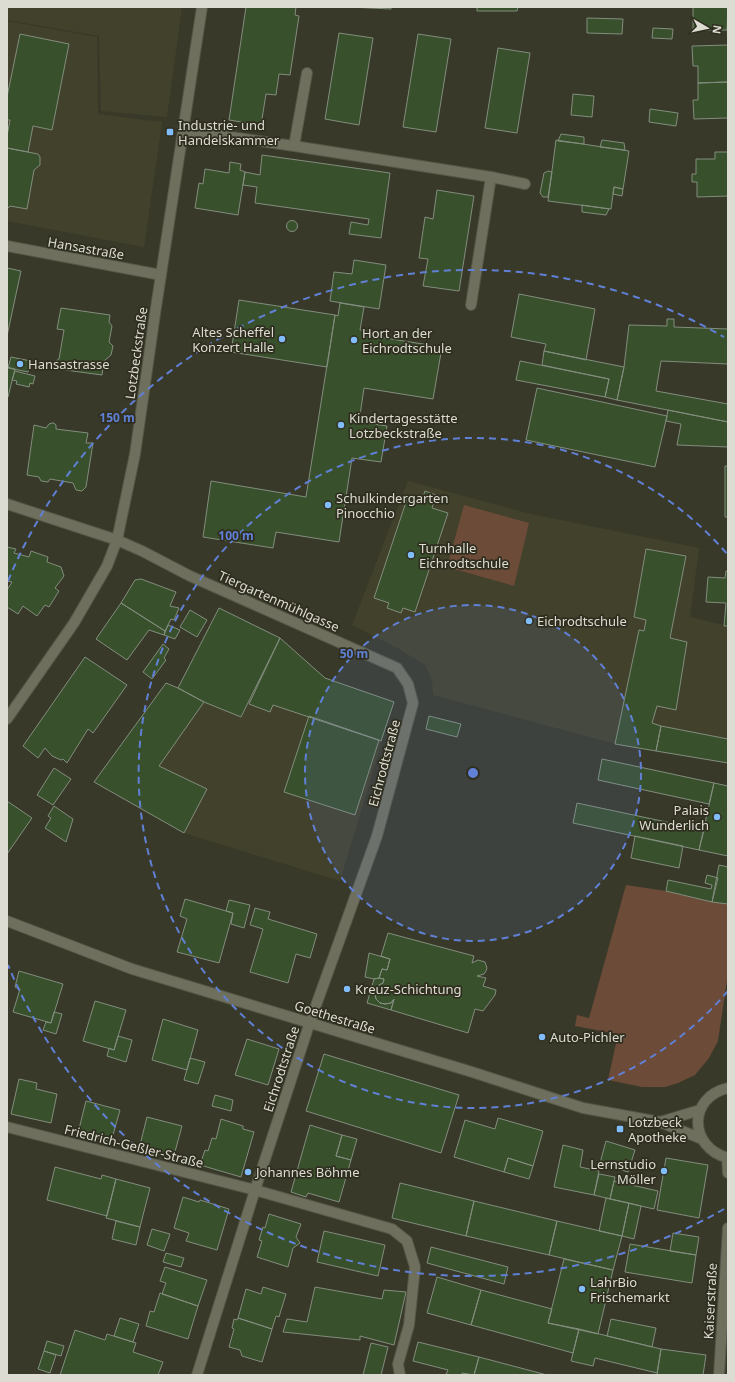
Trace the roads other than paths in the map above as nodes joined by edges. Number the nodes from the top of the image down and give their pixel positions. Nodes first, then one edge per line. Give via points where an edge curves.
1 (202, 7) edge
2 (308, 73) dead end
3 (183, 130) junction
4 (294, 146) junction
5 (491, 177) junction
6 (526, 184) dead end
7 (7, 246) edge
8 (161, 275) junction
9 (471, 305) dead end
10 (7, 504) edge
11 (116, 540) junction
12 (413, 703) joint
13 (7, 719) edge
14 (7, 921) edge
15 (310, 1022) junction
16 (728, 1088) edge
17 (700, 1110) junction
18 (660, 1122) junction
19 (7, 1127) edge
20 (702, 1139) junction
21 (728, 1158) edge
22 (728, 1173) edge
23 (255, 1190) junction
24 (728, 1228) edge
25 (197, 1375) edge
26 (400, 1375) edge
27 (719, 1375) edge

1 - 3 street, Lotzbeckstraße
2 - 4 street
3 - 4 street
3 - 8 street, Lotzbeckstraße
4 - 5 street
5 - 6 street
5 - 9 street
7 - 8 street, Hansastraße
8 - 11 street, Lotzbeckstraße via 135,454
10 - 11 street, Tiergartenmühlgasse
11 - 12 street, Tiergartenmühlgasse via 190,576 397,668 408,684
11 - 13 street, Lotzbeckstraße via 107,566 74,623
12 - 15 street, Eichrodtstraße via 377,836
14 - 15 street, Goethestraße via 132,969
15 - 18 street, Goethestraße via 583,1108
15 - 23 street, Eichrodtstraße
16 - 17 street via 715,1092
17 - 18 street, Goethestraße
17 - 20 street via 698,1129
18 - 20 street, Goethestraße
19 - 23 street, Friedrich-Geßler-Straße
20 - 21 street, Goethestraße via 712,1151
21 - 22 street
23 - 25 street, Eichrodtstraße
23 - 26 street, Friedrich-Geßler-Straße via 392,1229 408,1241 415,1267 409,1325 398,1364
24 - 27 street, Kaiserstraße

